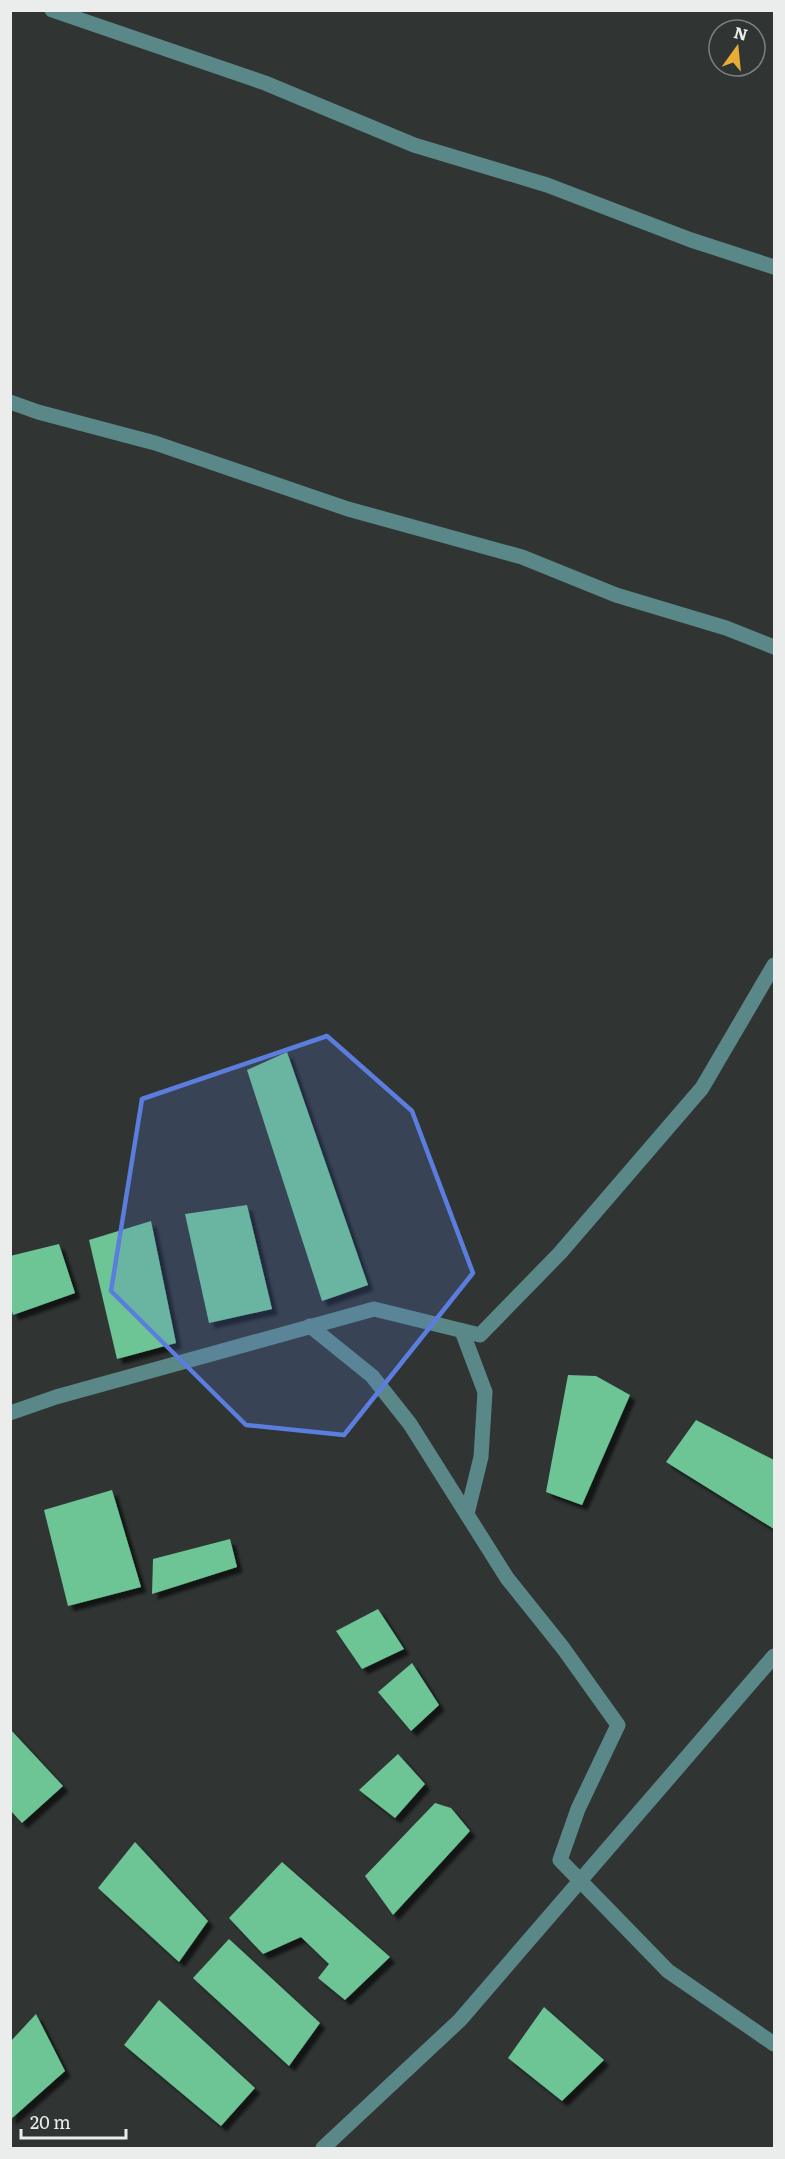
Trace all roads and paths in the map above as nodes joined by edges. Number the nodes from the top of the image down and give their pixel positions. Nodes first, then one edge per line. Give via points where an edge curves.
1 (52, 10) edge
2 (774, 267) edge
3 (10, 402) edge
4 (774, 647) edge
5 (774, 965) edge
6 (310, 1326) junction
7 (462, 1330) junction
8 (10, 1413) edge
9 (466, 1514) junction
10 (774, 1656) edge
11 (580, 1882) junction
12 (774, 2044) edge
13 (323, 2148) edge

1 - 2 street via 265,83 414,145 548,185
3 - 4 street via 155,443 348,509 522,557 616,595 726,628
5 - 7 street via 702,1088 560,1253 480,1335
6 - 7 street via 374,1310
6 - 8 street
6 - 9 street via 372,1376 410,1424
7 - 9 street via 485,1392 481,1457
9 - 11 street via 507,1578 618,1725 578,1809 560,1860
10 - 11 street
11 - 12 street via 668,1971
11 - 13 street via 460,2020

